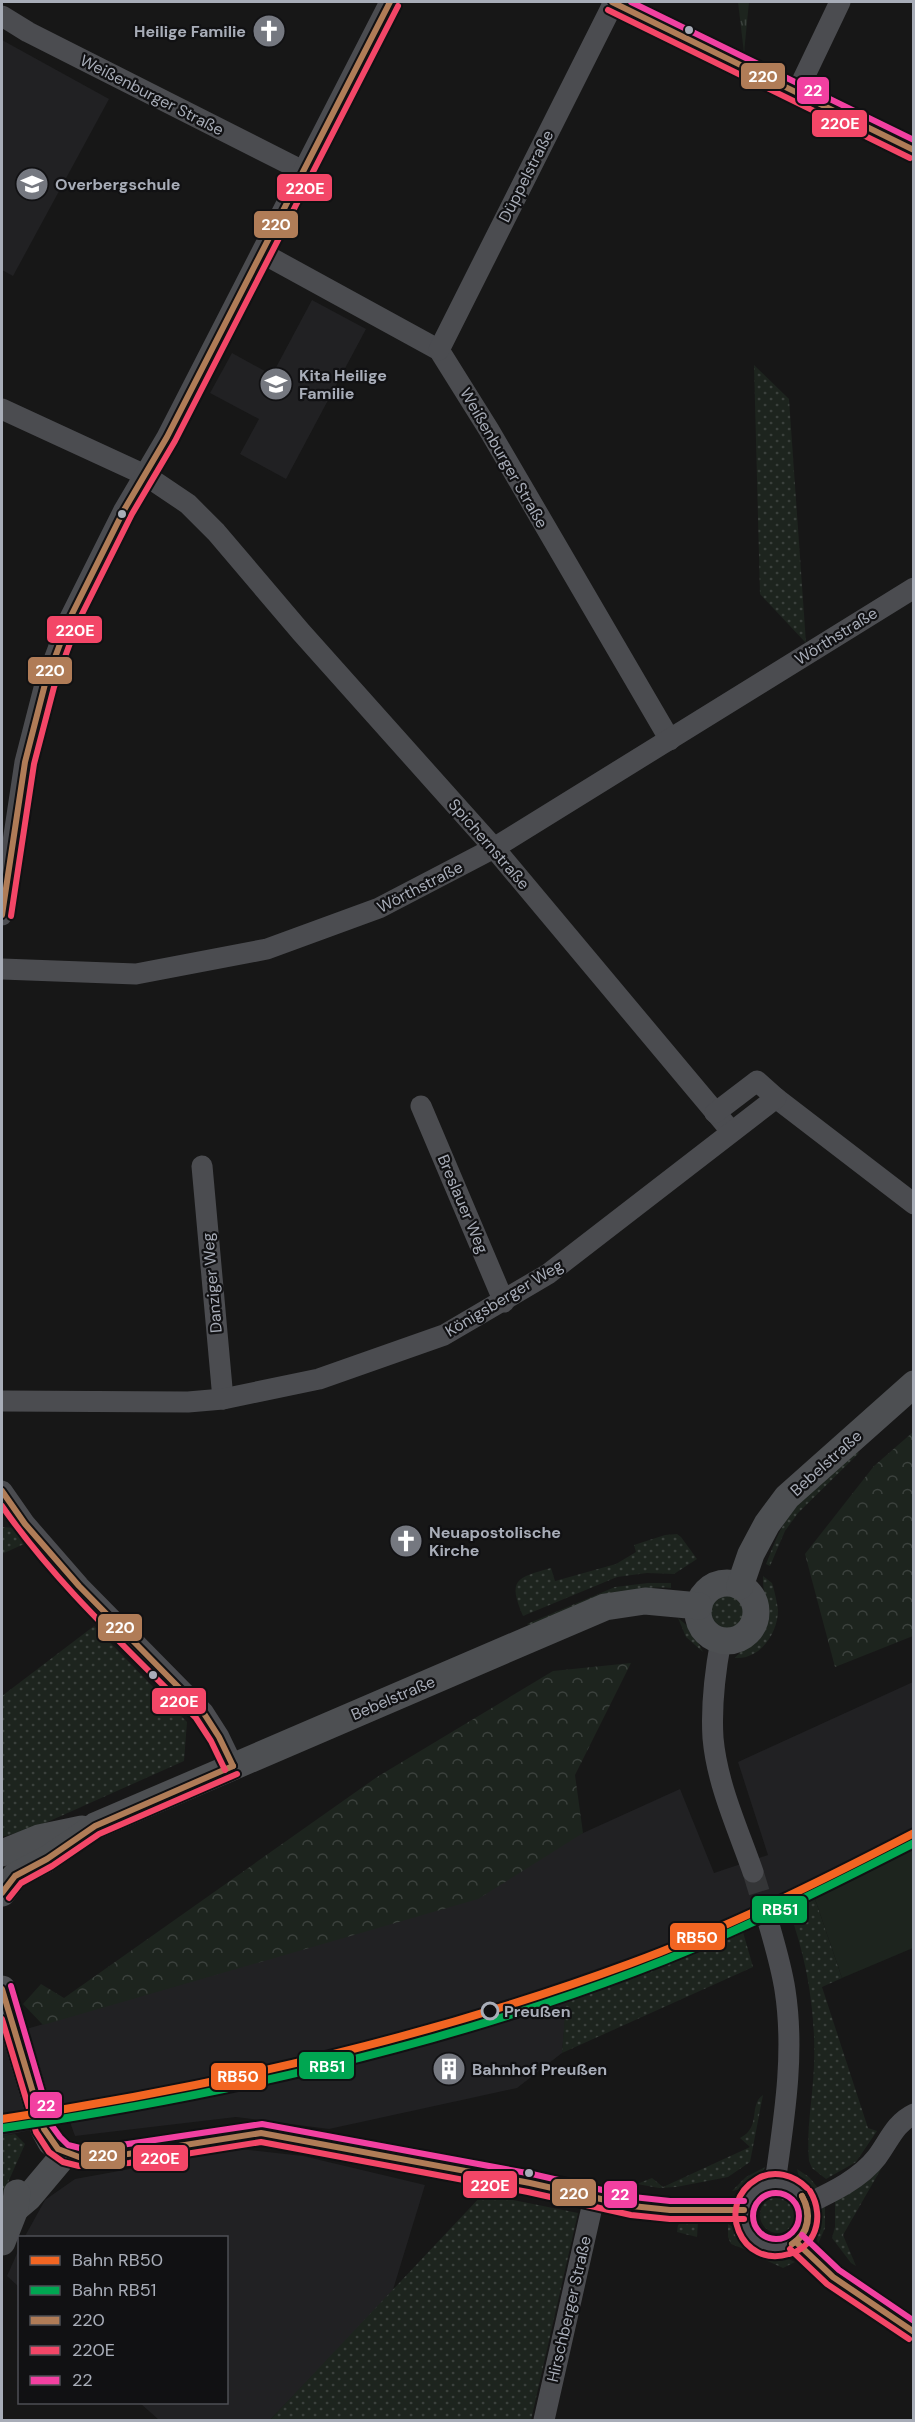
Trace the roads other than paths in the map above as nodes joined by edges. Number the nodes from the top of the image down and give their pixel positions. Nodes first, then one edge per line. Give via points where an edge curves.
1 (390, 2) edge
2 (613, 2) edge
3 (840, 2) edge
4 (2, 16) edge
5 (796, 94) junction
6 (914, 150) edge
7 (303, 171) junction
8 (262, 253) junction
9 (439, 350) junction
10 (2, 409) edge
11 (145, 475) junction
12 (914, 588) edge
13 (670, 740) junction
14 (11, 783) edge
15 (494, 848) junction
16 (2, 915) edge
17 (2, 969) edge
18 (776, 1098) junction
19 (421, 1106) dead end
20 (715, 1113) junction
21 (731, 1131) junction
22 (202, 1166) dead end
23 (914, 1204) edge
24 (504, 1302) junction
25 (914, 1384) edge
26 (222, 1399) junction
27 (2, 1401) edge
28 (2, 1491) edge
29 (2, 1521) edge
30 (25, 1524) junction
31 (740, 1586) junction
32 (699, 1606) junction
33 (721, 1640) junction
34 (233, 1766) junction
35 (95, 1826) junction
36 (2, 1853) edge
37 (14, 1870) edge
38 (753, 1872) tunnel mouth
39 (2, 1893) edge
40 (766, 1914) tunnel mouth
41 (2, 1989) edge
42 (914, 2114) edge
43 (58, 2148) junction
44 (775, 2183) junction
45 (594, 2198) junction
46 (807, 2204) junction
47 (744, 2210) junction
48 (2, 2242) edge
49 (796, 2242) junction
50 (914, 2332) edge
51 (544, 2421) edge

1 - 7 street
2 - 5 street
2 - 9 street, Düppelstraße
3 - 5 street
4 - 7 street, Weißenburger Straße
5 - 6 street
7 - 8 street
8 - 9 street, Weißenburger Straße
8 - 11 street
9 - 13 street, Weißenburger Straße
10 - 11 street, Spichernstraße
11 - 14 street via 69,620
11 - 15 street, Spichernstraße via 188,504 216,532
12 - 13 street, Wörthstraße
13 - 15 street, Wörthstraße
14 - 16 street
15 - 17 street, Wörthstraße via 380,908 267,949 136,974
15 - 20 street, Spichernstraße
18 - 20 street via 757,1081
18 - 21 street, Königsberger Weg
18 - 23 street
19 - 24 street, Breslauer Weg
20 - 21 street, Spichernstraße
21 - 24 street, Königsberger Weg via 548,1274
22 - 26 street, Danziger Weg
24 - 26 street, Königsberger Weg via 444,1335 382,1358 319,1379
25 - 31 main road, Bebelstraße via 787,1497 751,1554
26 - 27 street, Königsberger Weg
28 - 30 street
29 - 30 street
30 - 34 street via 79,1586 203,1712
31 - 32 main road via 714,1586
31 - 33 main road via 756,1608 753,1626 739,1639
32 - 33 main road via 698,1616 705,1632
32 - 34 main road, Bebelstraße via 645,1601 605,1607
33 - 38 street via 713,1739 723,1787
34 - 35 main road, Bebelstraße
35 - 36 main road, Bebelstraße via 39,1839
35 - 37 main road, Bebelstraße via 47,1859
37 - 39 main road, Bebelstraße via 15,1876
40 - 44 street via 780,1961 789,2041
41 - 43 main road via 44,2129
42 - 46 street via 896,2128 877,2158 863,2170
43 - 45 street via 91,2158 261,2133
43 - 48 main road via 34,2164 17,2191 15,2209
44 - 46 street via 795,2188
44 - 47 street via 758,2188
45 - 47 street via 670,2210
45 - 51 street, Hirschberger Straße
46 - 49 street via 808,2224
47 - 49 street via 748,2232 764,2246 786,2247
49 - 50 street via 833,2277

